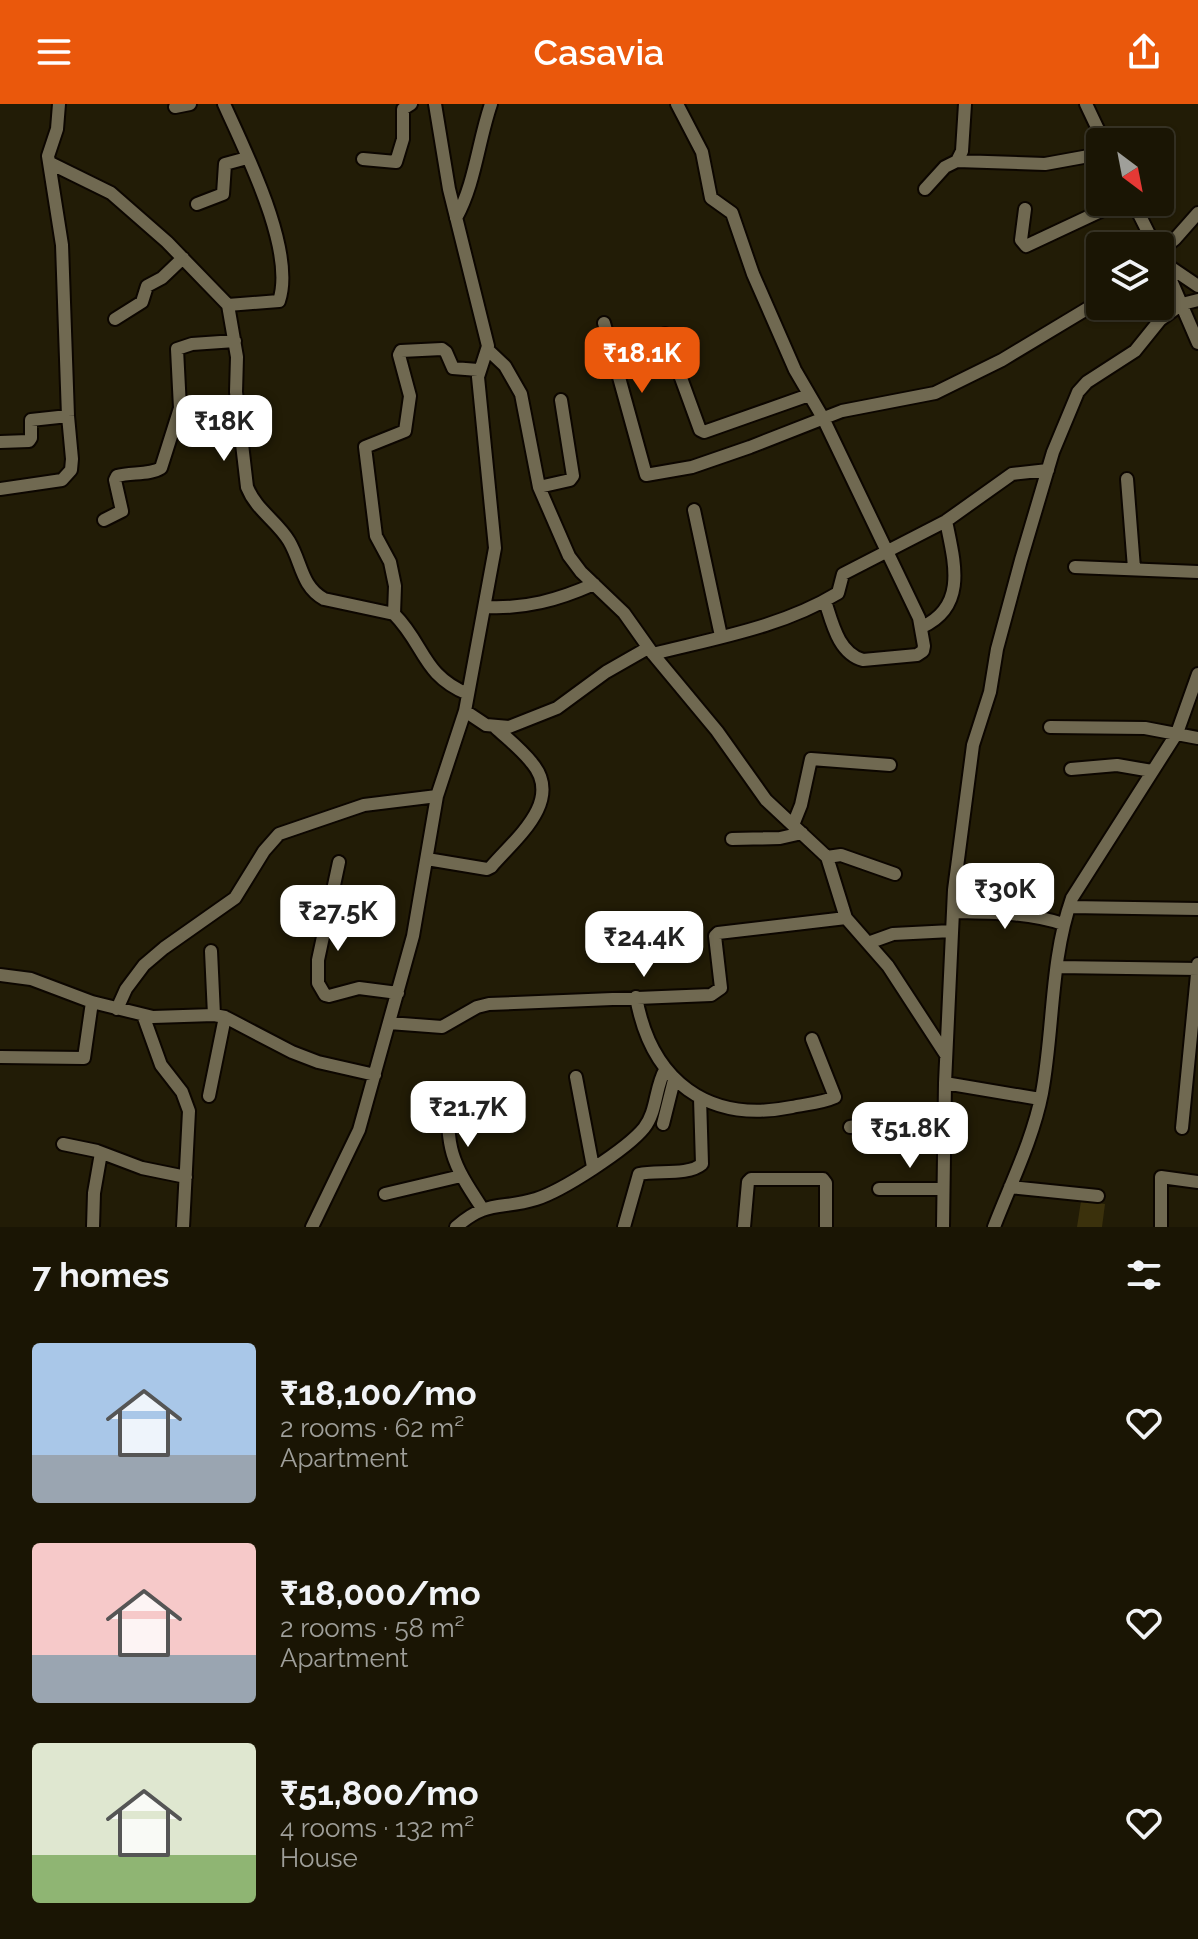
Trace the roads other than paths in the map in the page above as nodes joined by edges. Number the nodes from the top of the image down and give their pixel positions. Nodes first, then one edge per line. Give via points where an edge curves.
1 (59, 104) edge
2 (190, 104) edge
3 (224, 104) edge
4 (411, 104) edge
5 (435, 104) edge
6 (491, 104) edge
7 (677, 104) edge
8 (965, 104) edge
9 (1086, 104) edge
10 (175, 107) dead end
11 (1097, 128) edge
12 (1086, 157) edge
13 (247, 158) junction
14 (363, 159) dead end
15 (957, 161) junction
16 (50, 163) junction
17 (925, 189) dead end
18 (197, 204) dead end
19 (1025, 209) dead end
20 (1198, 213) edge
21 (1090, 216) edge
22 (456, 218) junction
23 (1174, 240) edge
24 (183, 258) junction
25 (1174, 268) edge
26 (1174, 286) edge
27 (1198, 286) edge
28 (1198, 300) edge
29 (1182, 304) junction
30 (228, 305) junction
31 (1086, 309) edge
32 (115, 319) dead end
33 (604, 323) dead end
34 (665, 334) dead end
35 (235, 341) junction
36 (1198, 343) edge
37 (487, 349) junction
38 (478, 370) junction
39 (809, 395) junction
40 (561, 400) dead end
41 (68, 416) junction
42 (823, 418) junction
43 (0, 442) edge
44 (1048, 470) junction
45 (1127, 479) dead end
46 (539, 487) junction
47 (0, 489) edge
48 (694, 510) dead end
49 (104, 520) dead end
50 (946, 521) junction
51 (886, 553) junction
52 (1075, 567) dead end
53 (1134, 568) junction
54 (1198, 572) edge
55 (594, 584) junction
56 (825, 601) junction
57 (486, 607) junction
58 (394, 614) junction
59 (922, 627) junction
60 (721, 636) junction
61 (650, 651) junction
62 (1198, 674) edge
63 (468, 694) junction
64 (465, 711) junction
65 (1050, 727) dead end
66 (496, 728) junction
67 (1177, 733) junction
68 (1198, 738) edge
69 (890, 765) dead end
70 (1071, 769) dead end
71 (1152, 771) junction
72 (437, 796) junction
73 (798, 829) junction
74 (732, 839) dead end
75 (827, 857) junction
76 (427, 859) junction
77 (339, 862) dead end
78 (895, 874) dead end
79 (1069, 907) junction
80 (1198, 909) edge
81 (953, 912) junction
82 (846, 918) junction
83 (1063, 924) junction
84 (952, 931) junction
85 (868, 943) junction
86 (211, 951) dead end
87 (1198, 966) edge
88 (1057, 967) junction
89 (0, 975) edge
90 (398, 993) junction
91 (636, 997) junction
92 (92, 1002) junction
93 (117, 1009) junction
94 (143, 1015) junction
95 (219, 1016) junction
96 (389, 1023) junction
97 (812, 1039) dead end
98 (1195, 1042) edge
99 (946, 1055) junction
100 (0, 1057) edge
101 (665, 1070) junction
102 (375, 1075) junction
103 (576, 1077) dead end
104 (674, 1080) junction
105 (945, 1083) junction
106 (448, 1092) dead end
107 (209, 1096) dead end
108 (700, 1098) junction
109 (1040, 1099) junction
110 (944, 1111) junction
111 (663, 1124) dead end
112 (850, 1127) dead end
113 (1182, 1128) dead end
114 (63, 1144) dead end
115 (101, 1153) junction
116 (593, 1167) junction
117 (461, 1176) junction
118 (186, 1177) junction
119 (1198, 1182) edge
120 (1010, 1187) junction
121 (879, 1189) dead end
122 (943, 1189) junction
123 (385, 1194) dead end
124 (1098, 1196) dead end
125 (482, 1208) junction
126 (93, 1227) edge
127 (183, 1227) edge
128 (312, 1227) edge
129 (456, 1227) edge
130 (624, 1227) edge
131 (744, 1227) edge
132 (826, 1227) edge
133 (943, 1227) edge
134 (994, 1227) edge
135 (1161, 1227) edge

1 - 16 street
2 - 10 street
3 - 13 street
4 - 14 street via 403,109 396,162
5 - 22 street
6 - 22 street
7 - 39 street via 702,152 711,198 732,213 753,274
8 - 15 street
9 - 11 street
12 - 15 street via 1045,164
13 - 18 street via 225,164 223,194
13 - 30 street via 278,244 281,299
15 - 17 street
16 - 24 street via 111,193
16 - 41 street via 62,245
19 - 21 street via 1021,240 1026,246
20 - 23 street
22 - 37 street
24 - 30 street
24 - 32 street via 147,286 142,302
25 - 27 street
26 - 29 street
28 - 29 street
29 - 36 street
29 - 44 street via 1160,320 1135,351 1082,386
30 - 35 street
31 - 42 street via 935,393
33 - 42 street via 646,475 692,467
34 - 39 street via 704,432
35 - 49 street via 177,349 180,408 161,468 117,476 122,511
35 - 58 street via 243,467 252,501 290,543 314,593
37 - 38 street
37 - 46 street via 505,366 521,394
38 - 57 street via 495,548
38 - 58 street via 453,368 442,349 401,351 410,396 405,431 365,447 376,536 395,586
39 - 42 street
40 - 46 street via 573,476
41 - 43 street via 31,420 29,441
41 - 47 street via 72,459 67,476
42 - 51 street
44 - 50 street via 1012,474
44 - 81 street via 973,745
45 - 53 street
46 - 55 street via 569,556
48 - 60 street
50 - 51 street
50 - 59 street via 955,587 942,612
51 - 56 street via 843,574 840,591
51 - 59 street
52 - 53 street
53 - 54 street
55 - 57 street via 538,604
55 - 61 street via 624,613
56 - 59 street via 835,631 855,658 921,653
56 - 60 street via 792,617
57 - 63 street
58 - 63 street via 436,675
60 - 61 street
61 - 66 street via 606,672 557,708
61 - 73 street via 766,800
62 - 67 street
63 - 64 street
64 - 66 street
64 - 72 street
65 - 67 street
66 - 76 street via 539,771 543,802 487,869
67 - 68 street
67 - 71 street
69 - 73 street via 811,759
70 - 71 street via 1117,765
71 - 79 street
72 - 76 street
72 - 93 street via 364,805 279,834 235,898 144,965
73 - 74 street via 780,838
73 - 75 street
75 - 78 street via 841,855
75 - 82 street
76 - 90 street
77 - 90 street via 318,983 329,996 359,988
79 - 80 street
79 - 83 street
81 - 83 street via 1010,913
81 - 84 street
82 - 85 street
82 - 91 street via 718,933 719,991
83 - 88 street
84 - 85 street via 893,934
84 - 99 street
85 - 99 street
86 - 95 street
87 - 88 street
87 - 98 street
88 - 109 street
89 - 92 street via 31,979
90 - 96 street
91 - 96 street via 489,1004 437,1027
91 - 101 street via 642,1024
92 - 93 street
92 - 100 street via 84,1058
93 - 94 street
94 - 95 street
94 - 118 street via 165,1073 187,1100
95 - 102 street via 318,1062
95 - 107 street
96 - 102 street
97 - 108 street via 835,1093 830,1099 769,1112 741,1112
98 - 113 street
99 - 105 street
101 - 104 street
101 - 116 street via 643,1130
102 - 128 street via 359,1130
103 - 116 street
104 - 108 street
104 - 111 street
105 - 109 street
105 - 110 street
106 - 117 street via 448,1142
108 - 130 street via 702,1164 639,1174
109 - 120 street
110 - 112 street
110 - 122 street
114 - 115 street
115 - 118 street
115 - 126 street
116 - 125 street via 534,1200
117 - 123 street
117 - 125 street
118 - 127 street
119 - 135 street via 1161,1177
120 - 124 street
120 - 134 street
121 - 122 street
122 - 133 street
125 - 129 street
131 - 132 street via 748,1182 766,1179 825,1181

